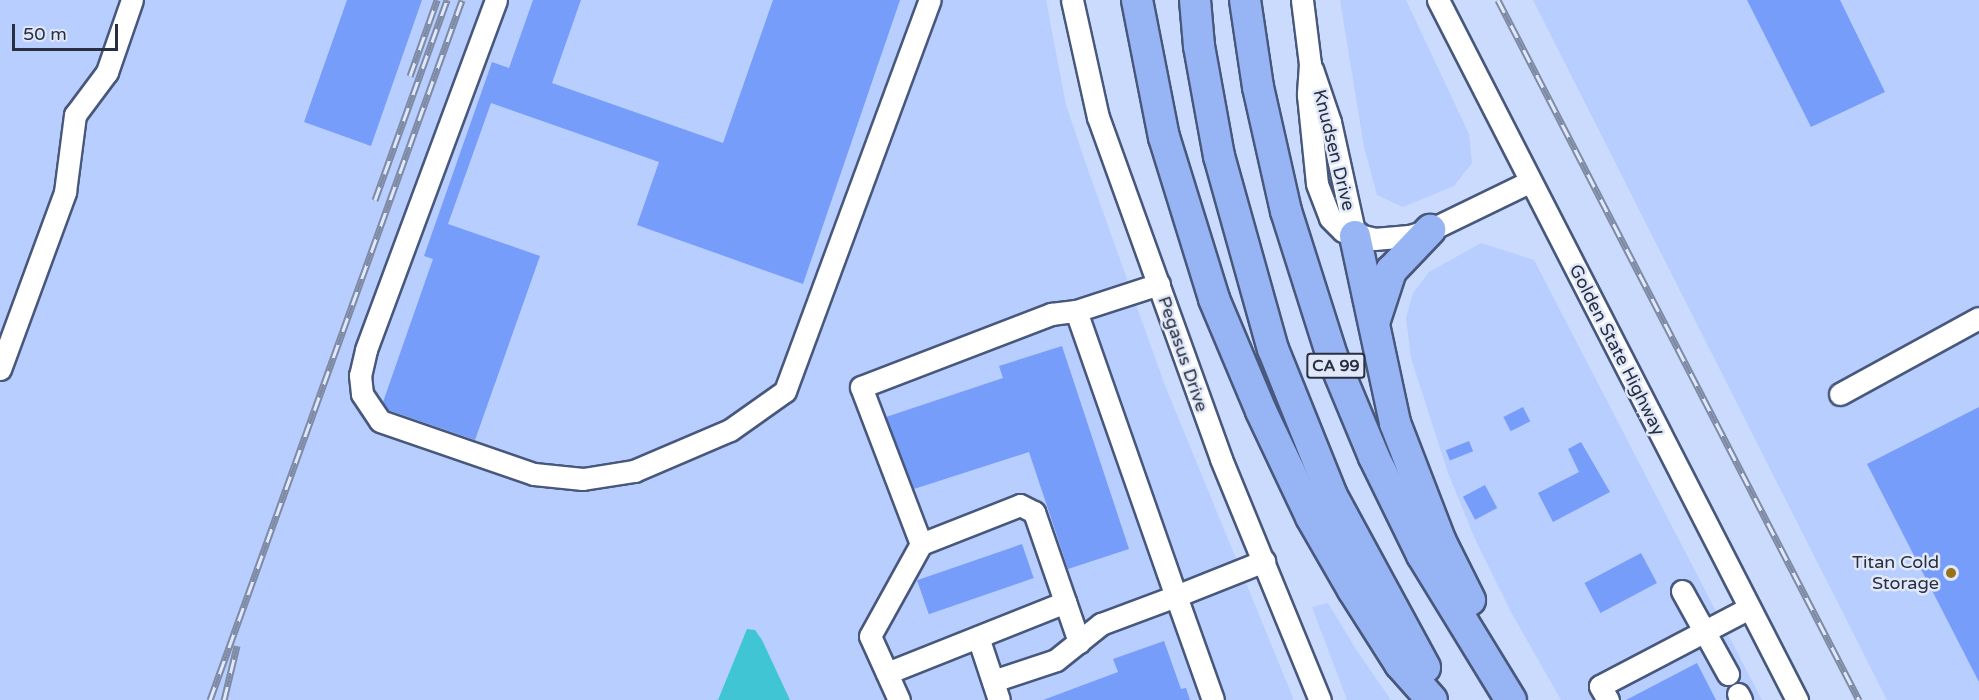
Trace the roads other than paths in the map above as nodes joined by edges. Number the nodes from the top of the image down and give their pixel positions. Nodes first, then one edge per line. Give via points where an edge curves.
1 (132, 0) edge
2 (496, 0) edge
3 (930, 0) edge
4 (1072, 0) edge
5 (1137, 0) edge
6 (1195, 0) edge
7 (1245, 0) edge
8 (1302, 0) edge
9 (1438, 0) edge
10 (1529, 182) junction
11 (1430, 230) junction
12 (1355, 236) junction
13 (1159, 284) junction
14 (1076, 311) junction
15 (1979, 318) edge
16 (1373, 332) junction
17 (0, 369) edge
18 (1840, 394) dead end
19 (921, 544) junction
20 (1264, 561) junction
21 (1682, 591) dead end
22 (1176, 596) junction
23 (1065, 602) junction
24 (1749, 608) junction
25 (1704, 631) junction
26 (978, 637) junction
27 (1078, 642) junction
28 (887, 673) junction
29 (1728, 674) dead end
30 (996, 691) edge
31 (899, 700) edge
32 (1213, 700) edge
33 (1320, 700) edge
34 (1432, 700) edge
35 (1446, 700) edge
36 (1511, 700) edge
37 (1517, 700) edge
38 (1608, 700) edge
39 (1797, 700) edge

1 - 17 street via 107,72 75,115 64,192
2 - 3 street via 366,350 360,375 362,394 380,421 534,474 583,479 634,471 730,429 785,391
4 - 13 street, Pegasus Drive via 1098,117
5 - 34 highway via 1164,137 1214,298 1261,411 1311,517 1353,590 1400,664
6 - 35 highway, CA 99 via 1199,46 1219,156 1273,349 1332,496 1374,579
7 - 36 highway, CA 99 via 1258,87 1286,211 1332,356 1374,457 1422,555
8 - 12 street, Knudsen Drive via 1310,64 1330,122
9 - 10 street, Golden State Highway
10 - 11 street, Knudsen Drive
10 - 24 street, Golden State Highway
11 - 12 street, Knudsen Drive via 1391,240
11 - 16 highway via 1391,271
12 - 16 highway
13 - 14 street
13 - 20 street, Pegasus Drive via 1221,459
14 - 19 street via 1051,314 861,387
14 - 22 street
15 - 18 street
16 - 37 highway via 1395,423 1421,494
19 - 23 street via 1020,505 1034,512
19 - 28 street via 870,636
20 - 22 street
20 - 33 street, Pegasus Drive
21 - 25 street
22 - 27 street via 1101,624
22 - 32 street
23 - 26 street
23 - 27 street
24 - 25 street
24 - 39 street, Golden State Highway
25 - 29 street
25 - 38 street via 1600,686
26 - 28 street
26 - 30 street
27 - 30 street via 1056,660
28 - 31 street

